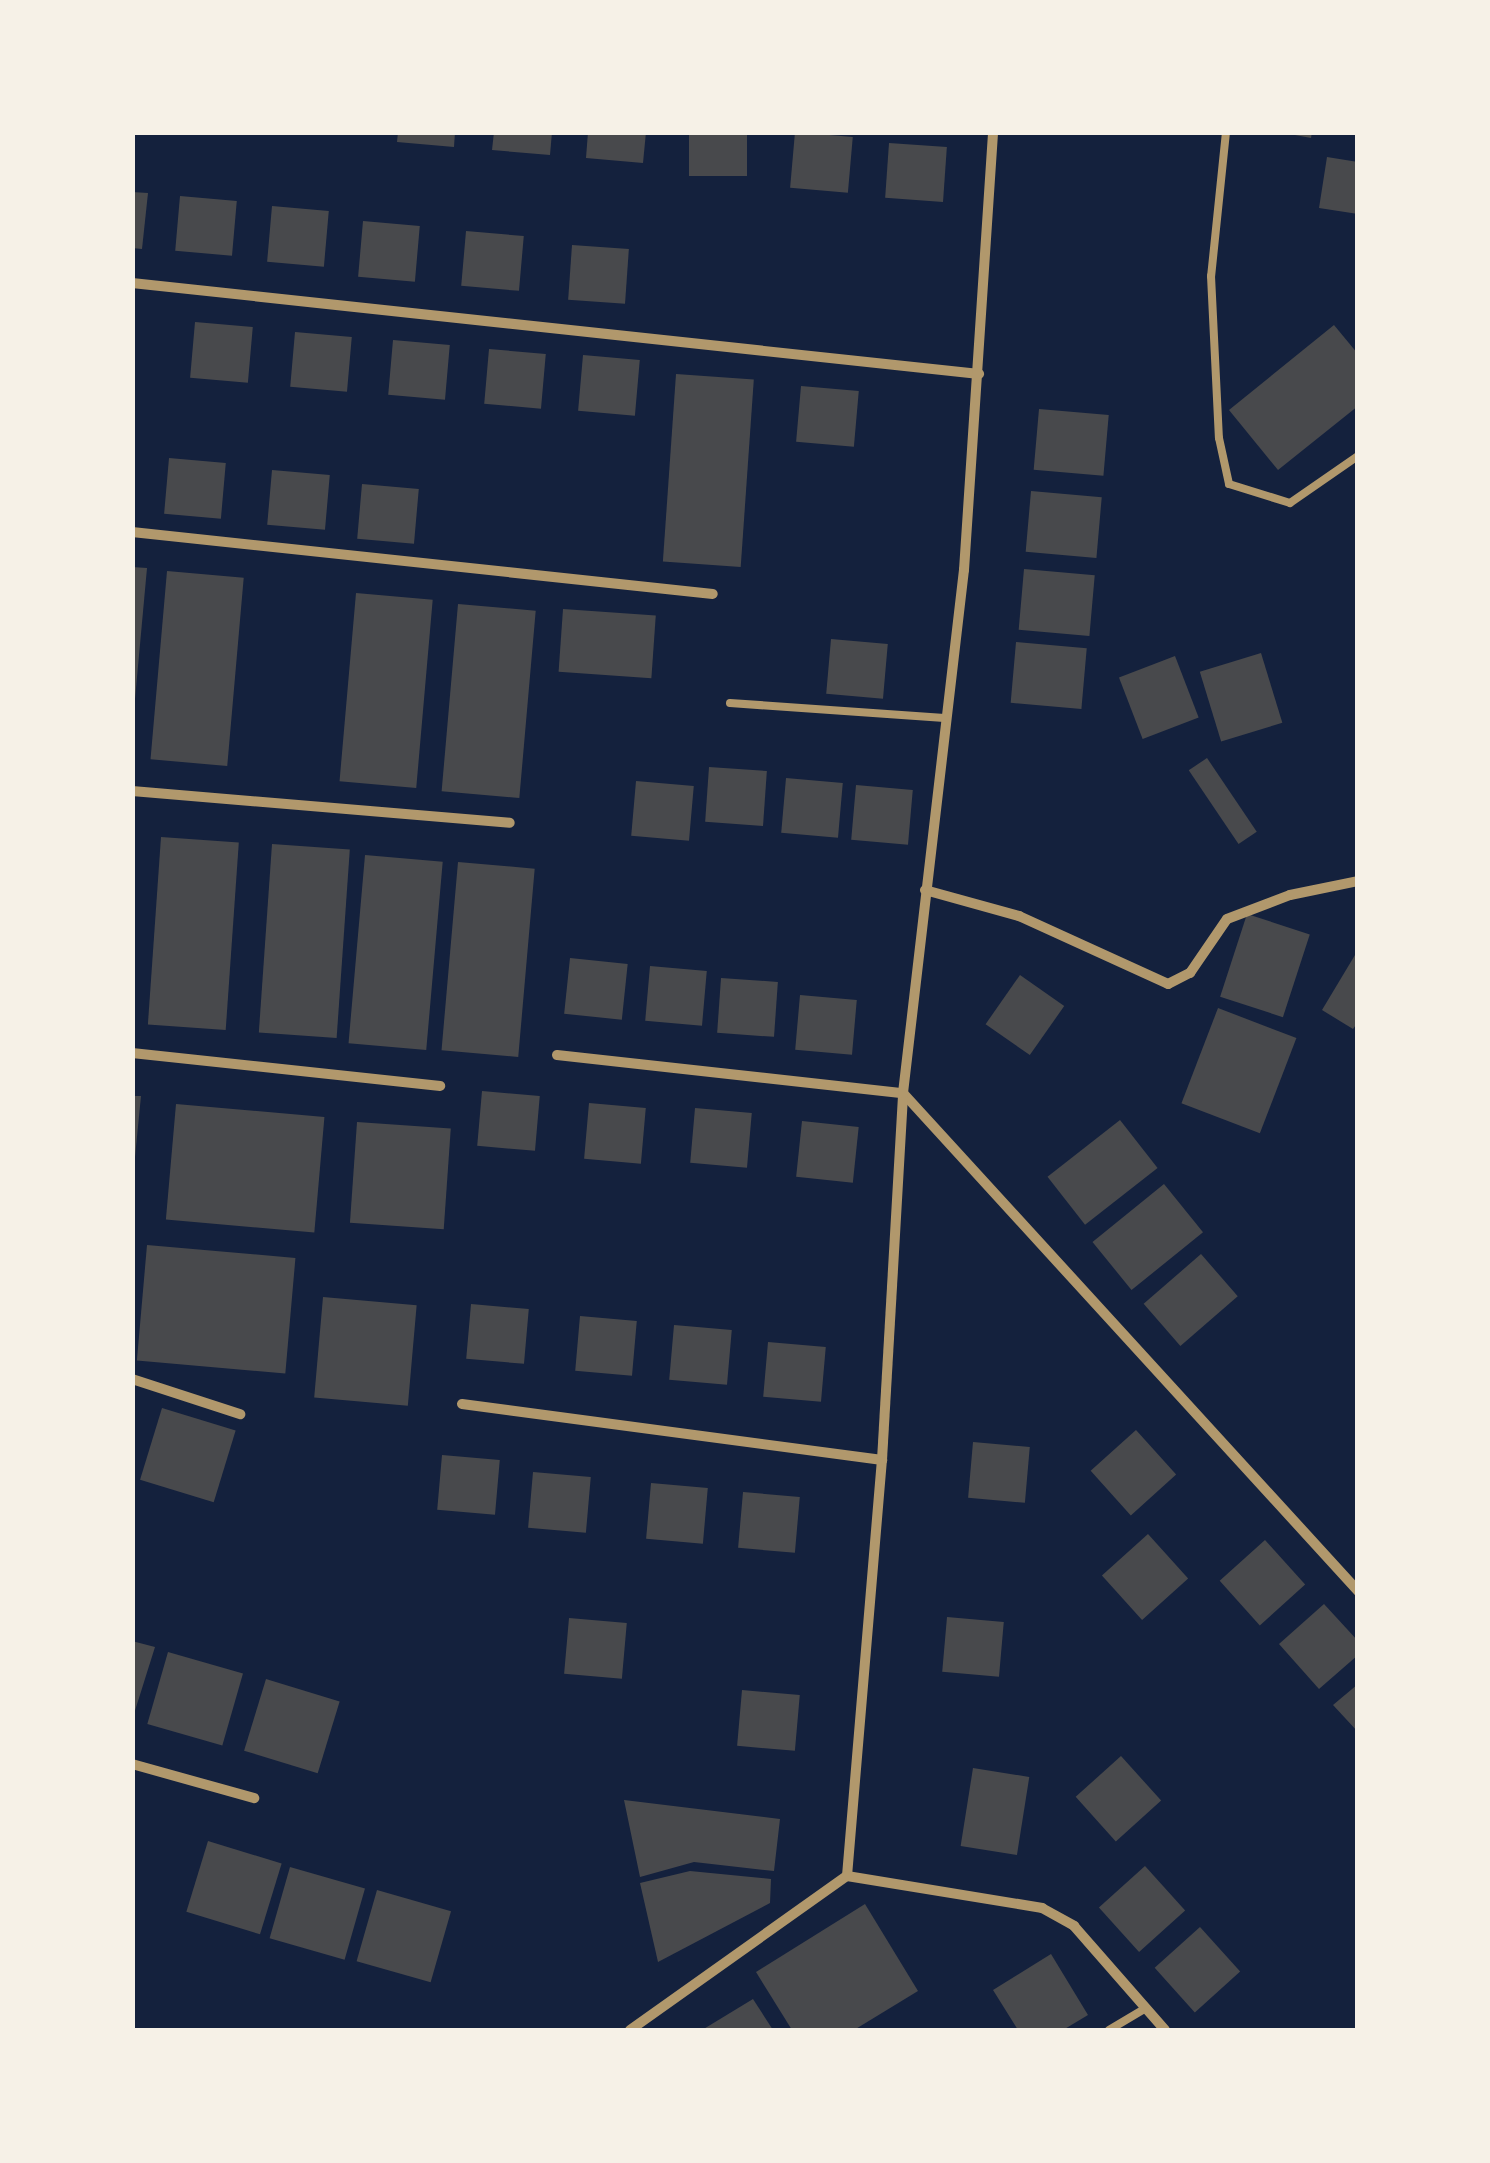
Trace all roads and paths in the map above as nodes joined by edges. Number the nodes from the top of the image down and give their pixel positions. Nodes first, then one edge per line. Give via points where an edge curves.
1 (993, 132) edge
2 (1226, 132) edge
3 (132, 283) edge
4 (980, 374) junction
5 (1358, 456) edge
6 (132, 532) edge
7 (713, 594) dead end
8 (730, 703) dead end
9 (944, 718) junction
10 (132, 791) edge
11 (510, 823) dead end
12 (1358, 882) edge
13 (925, 890) junction
14 (132, 1053) edge
15 (557, 1055) dead end
16 (440, 1086) dead end
17 (903, 1094) junction
18 (132, 1379) edge
19 (462, 1404) dead end
20 (240, 1414) dead end
21 (882, 1460) junction
22 (1358, 1591) edge
23 (132, 1764) edge
24 (254, 1798) dead end
25 (847, 1876) junction
26 (1146, 2008) junction
27 (630, 2030) edge
28 (1109, 2030) edge
29 (1165, 2030) edge

1 - 4 street
2 - 5 lane via 1210,276 1219,438 1229,484 1290,503
3 - 4 street
4 - 9 street
6 - 7 street
8 - 9 lane
9 - 13 street
10 - 11 street
12 - 13 street via 1290,895 1227,918 1190,974 1168,984 1019,916
13 - 17 street
14 - 16 street
15 - 17 street
17 - 21 street
17 - 22 street
18 - 20 street
19 - 21 street
21 - 25 street
23 - 24 street
25 - 26 street via 1042,1908 1074,1926
25 - 27 street
26 - 28 lane
26 - 29 street

